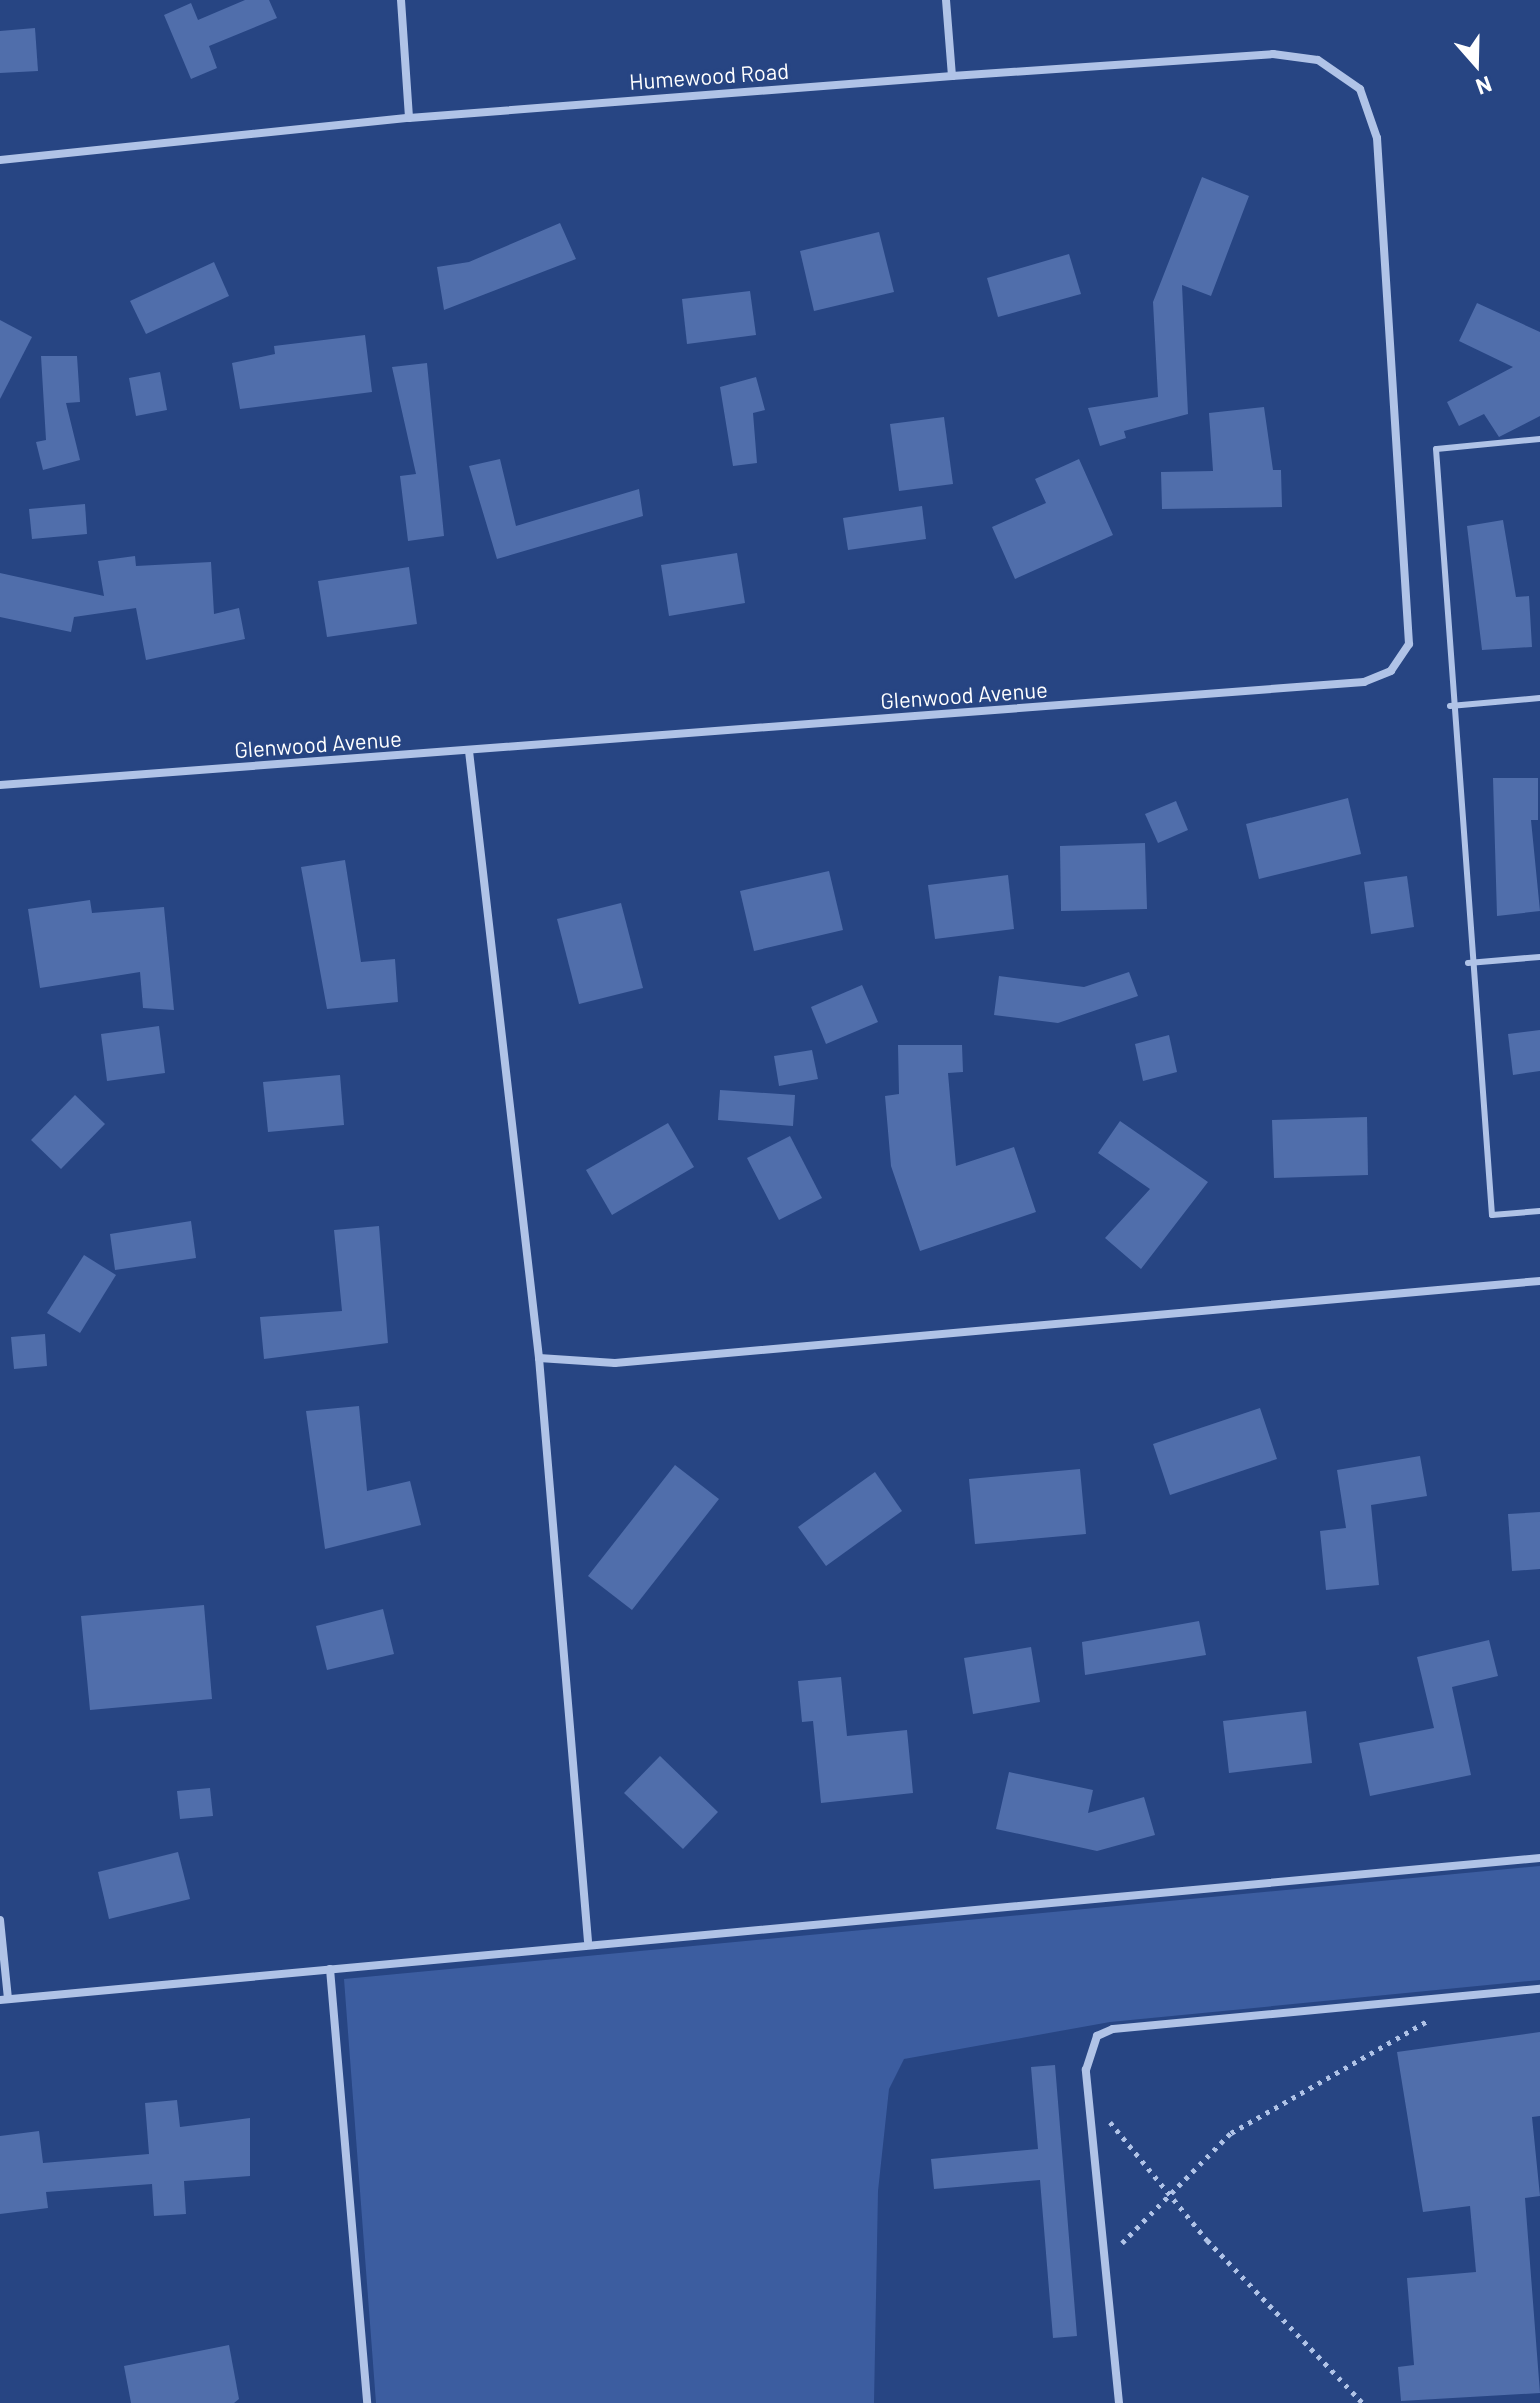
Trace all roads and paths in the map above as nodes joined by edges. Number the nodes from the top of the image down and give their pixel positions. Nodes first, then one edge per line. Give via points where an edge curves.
1 (401, 0) edge
2 (946, 0) edge
3 (952, 76) junction
4 (409, 118) junction
5 (1377, 138) joint
6 (0, 160) edge
7 (1540, 439) edge
8 (1540, 698) edge
9 (1450, 706) junction
10 (469, 751) junction
11 (0, 785) edge
12 (1540, 957) edge
13 (1468, 963) junction
14 (1540, 1211) edge
15 (1540, 1281) edge
16 (539, 1358) junction
17 (1540, 1858) edge
18 (0, 1920) edge
19 (588, 1941) junction
20 (330, 1969) junction
21 (1540, 1989) edge
22 (1459, 1996) junction
23 (4, 2000) edge
24 (1089, 2102) junction
25 (1170, 2197) junction
26 (1105, 2266) junction
27 (367, 2403) edge
28 (1119, 2403) edge
29 (1363, 2403) edge

1 - 4 street
2 - 3 street
3 - 4 street, Humewood Road
3 - 5 street, Humewood Road via 1273,54 1318,60 1360,89
4 - 6 street, Humewood Road
5 - 10 street, Glenwood Avenue via 1409,644 1391,671 1364,682
7 - 9 lane via 1436,449
8 - 9 lane
9 - 13 lane
10 - 11 street, Glenwood Avenue
10 - 16 street
12 - 13 lane
13 - 14 lane via 1492,1215
15 - 16 street via 615,1363
16 - 19 street
17 - 19 street
18 - 23 street
19 - 20 street
20 - 23 street
20 - 27 street
21 - 22 street
22 - 24 street via 1113,2029 1088,2050
22 - 25 path via 1437,2017 1231,2133
24 - 25 path
24 - 26 street
25 - 26 path via 1133,2229
25 - 29 path
26 - 28 street

